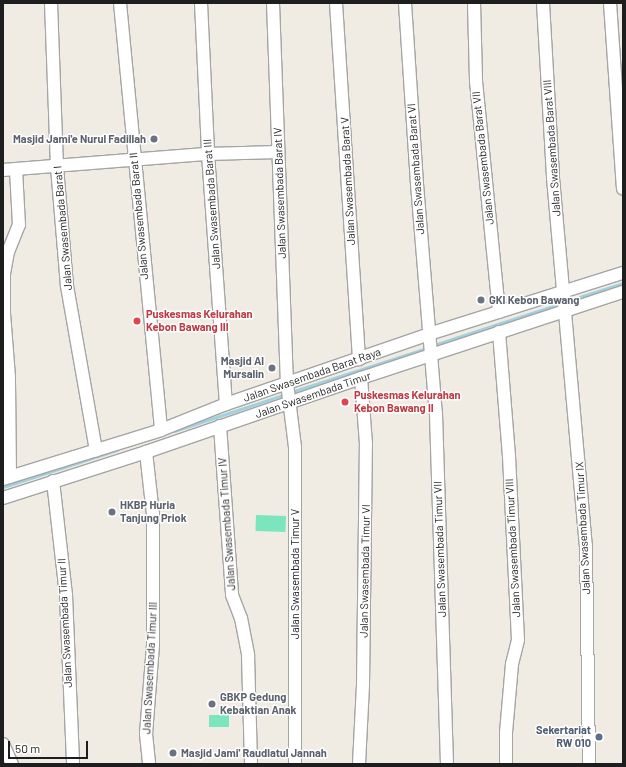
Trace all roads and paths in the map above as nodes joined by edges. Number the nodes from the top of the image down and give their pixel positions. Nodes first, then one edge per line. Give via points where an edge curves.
1 (51, 3) edge
2 (120, 3) edge
3 (201, 3) edge
4 (273, 3) edge
5 (336, 3) edge
6 (405, 3) edge
7 (474, 3) edge
8 (543, 3) edge
9 (610, 3) edge
10 (278, 152) junction
11 (208, 154) junction
12 (134, 160) junction
13 (57, 166) junction
14 (16, 169) junction
15 (3, 170) edge
16 (623, 189) edge
17 (623, 273) edge
18 (623, 292) edge
19 (565, 302) junction
20 (499, 312) junction
21 (499, 332) junction
22 (429, 336) junction
23 (431, 355) junction
24 (359, 359) junction
25 (360, 378) junction
26 (287, 385) junction
27 (290, 402) junction
28 (226, 404) junction
29 (220, 426) junction
30 (161, 430) junction
31 (96, 450) junction
32 (146, 452) junction
33 (7, 478) edge
34 (52, 481) junction
35 (3, 498) edge
36 (3, 744) edge
37 (12, 764) edge
38 (73, 764) edge
39 (149, 764) edge
40 (251, 764) edge
41 (295, 764) edge
42 (359, 764) edge
43 (447, 764) edge
44 (506, 764) edge
45 (589, 764) edge

1 - 13 street, Jalan Swasembada Barat I
2 - 12 street, Jalan Swasembada Barat II
3 - 11 street, Jalan Swasembada Barat III
4 - 10 street, Jalan Swasembada Barat IV
5 - 24 street, Jalan Swasembada Barat V
6 - 22 street, Jalan Swasembada Barat VI
7 - 20 street, Jalan Swasembada Barat VII via 476,81
8 - 19 street, Jalan Swasembada Barat VIII via 553,178
9 - 16 street
10 - 11 street
10 - 26 street, Jalan Swasembada Barat IV
11 - 12 street
11 - 28 street, Jalan Swasembada Barat III
12 - 13 street
12 - 30 street, Jalan Swasembada Barat II
13 - 14 street
13 - 31 street, Jalan Swasembada Barat I via 67,286
14 - 15 street
14 - 33 street via 19,225 8,252 4,274 9,377
17 - 19 street, Jalan Swasembada Barat Raya
18 - 19 street, Jalan Swasembada Timur
19 - 20 street, Jalan Swasembada Barat Raya
19 - 21 street, Jalan Swasembada Timur
19 - 45 street, Jalan Swasembada Timur IX via 586,546
20 - 22 street, Jalan Swasembada Barat Raya
21 - 23 street, Jalan Swasembada Timur
21 - 44 street, Jalan Swasembada Timur VIII via 509,456 518,640 512,664
22 - 23 street, Jalan Swasembada Timur VII
22 - 24 street, Jalan Swasembada Barat Raya
23 - 25 street, Jalan Swasembada Timur
23 - 43 street, Jalan Swasembada Timur VII via 436,414
24 - 26 street, Jalan Swasembada Barat Raya
25 - 27 street, Jalan Swasembada Timur
25 - 42 street, Jalan Swasembada Timur VI via 366,444 363,684
26 - 27 street, Jalan Swasembada Timur V
26 - 28 street, Jalan Swasembada Barat Raya
27 - 29 street, Jalan Swasembada Timur
27 - 41 street, Jalan Swasembada Timur V via 295,447
28 - 30 street, Jalan Swasembada Barat Raya
29 - 32 street, Jalan Swasembada Timur
29 - 40 street, Jalan Swasembada Timur IV via 232,595 241,618 248,655
30 - 31 street, Jalan Swasembada Barat Raya
31 - 33 street, Jalan Swasembada Barat Raya
32 - 34 street, Jalan Swasembada Timur
32 - 39 street, Jalan Swasembada Timur III via 153,514 153,645 146,734
34 - 35 street, Jalan Swasembada Timur
34 - 38 street, Jalan Swasembada Timur II via 66,595
36 - 37 street

